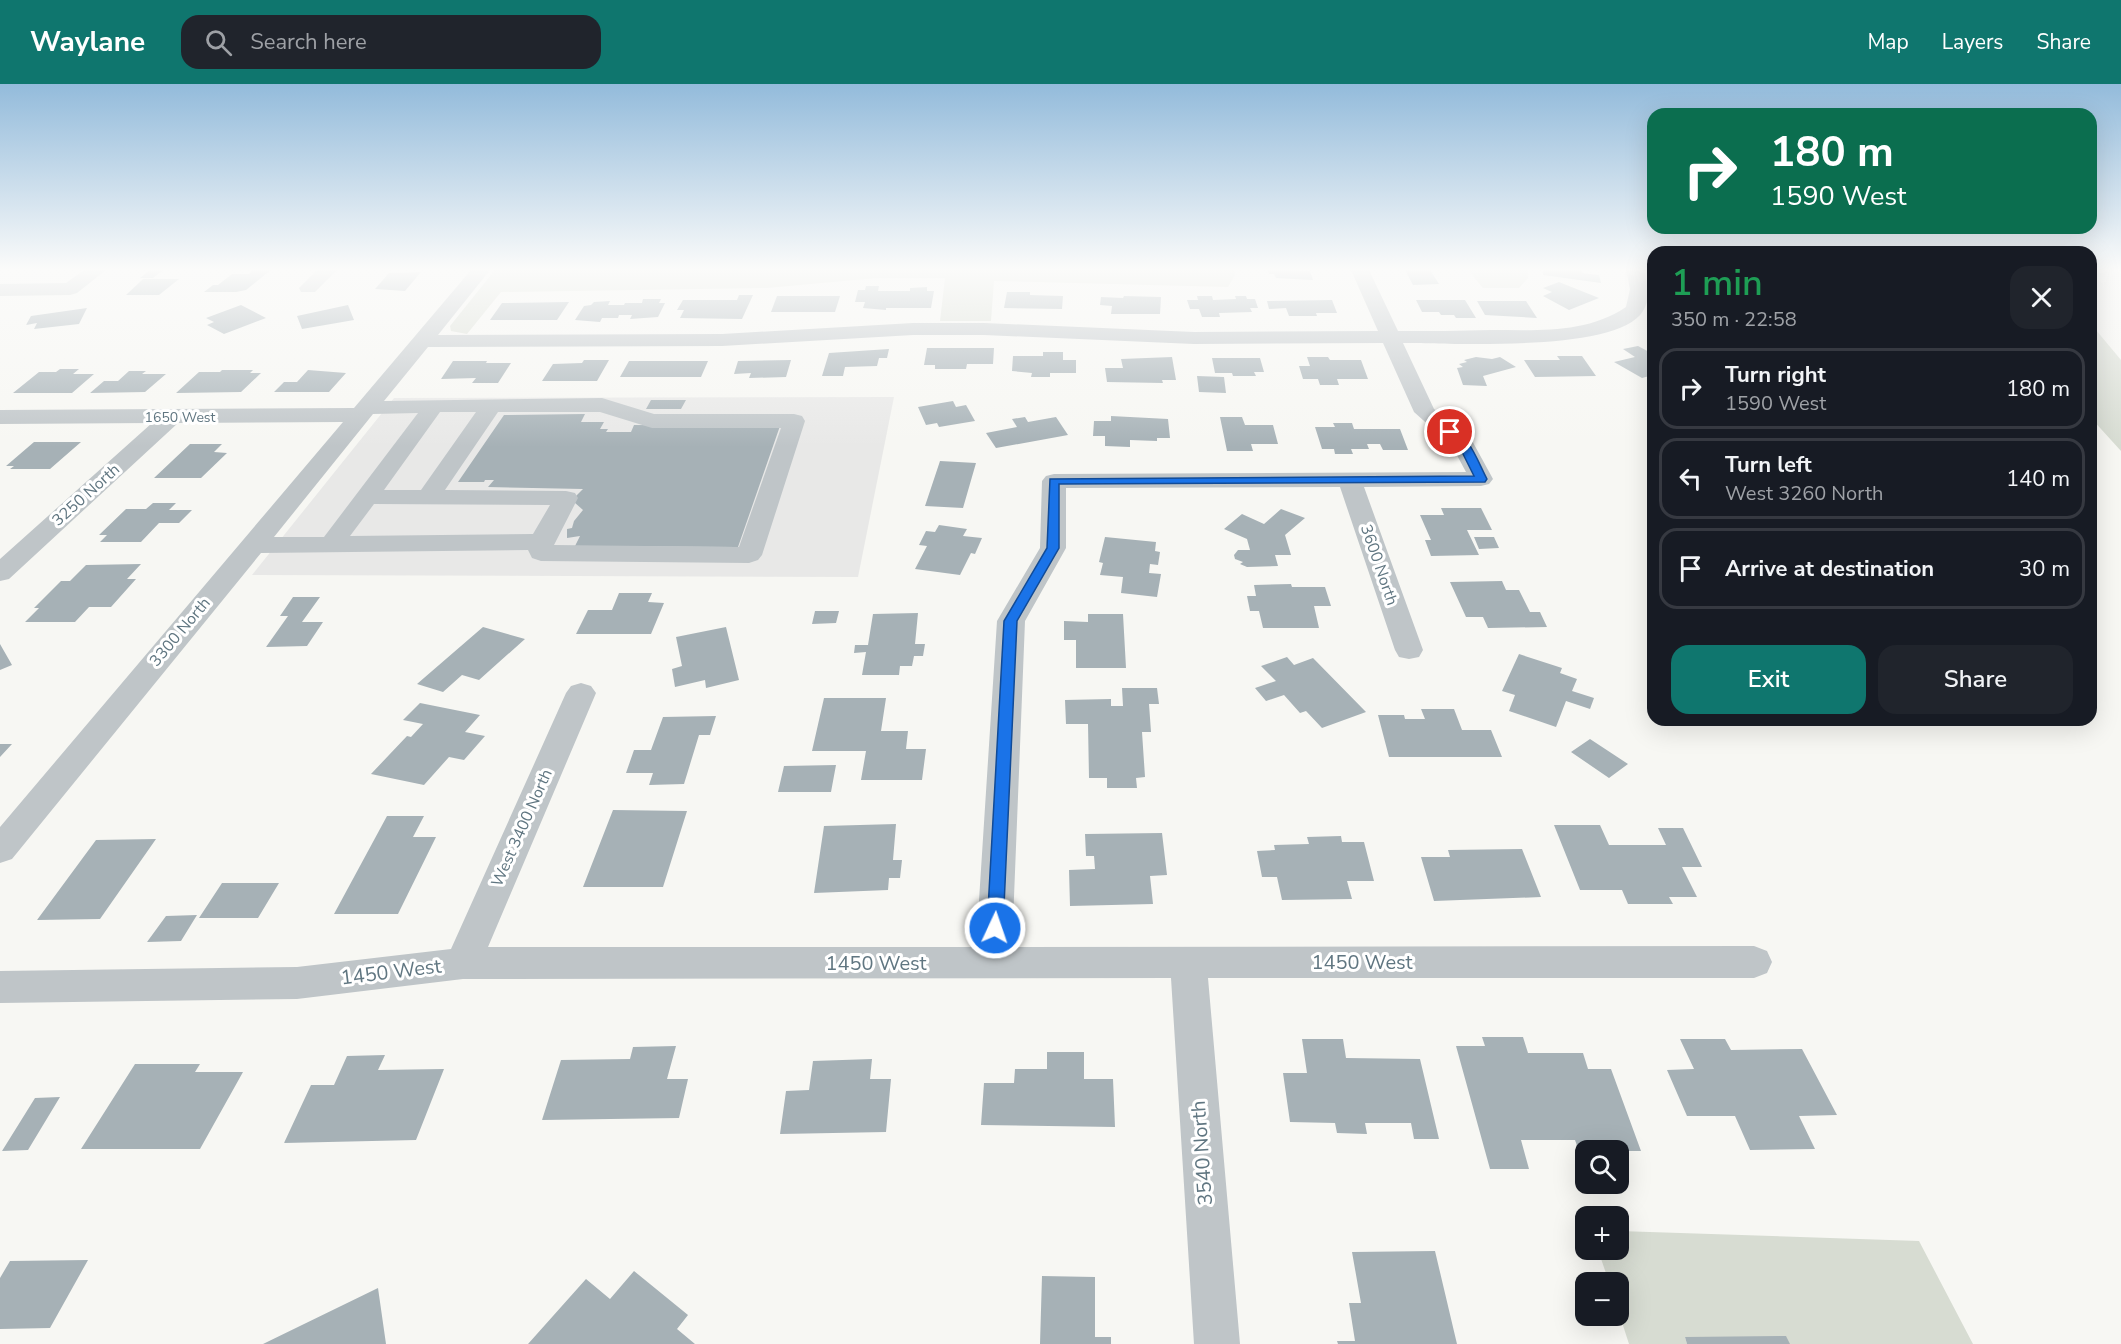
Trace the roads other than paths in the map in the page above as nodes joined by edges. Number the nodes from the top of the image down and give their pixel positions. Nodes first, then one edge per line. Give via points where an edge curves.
1 (433, 329) edge
2 (1388, 329) edge
3 (1597, 329) edge
4 (1392, 337) junction
5 (423, 341) junction
6 (492, 405) junction
7 (434, 406) junction
8 (366, 408) junction
9 (0, 417) edge
10 (171, 417) junction
11 (1350, 480) junction
12 (367, 497) junction
13 (428, 498) junction
14 (541, 542) junction
15 (330, 544) junction
16 (252, 545) junction
17 (0, 573) edge
18 (1408, 650) dead end
19 (581, 693) dead end
20 (0, 850) edge
21 (993, 962) junction
22 (1188, 962) junction
23 (1754, 962) dead end
24 (463, 963) junction
25 (0, 987) edge
26 (1217, 1344) edge

1 - 5 street, 3300 North
2 - 4 street
3 - 4 street via 1552,336
4 - 5 street via 1194,338 913,329 722,340
4 - 11 street via 1425,412 1462,442 1481,479
5 - 8 street, 3300 North
6 - 7 street, 1650 West
6 - 13 street
6 - 14 street, 1650 West via 602,405 652,421 795,421 749,555 541,553
7 - 8 street, 1650 West
7 - 12 street
8 - 10 street, 1650 West
8 - 16 street, 3300 North
9 - 10 street, 1650 West
10 - 17 street, 3250 North
11 - 18 street, 3600 North
11 - 21 street via 1054,481 1053,548 1011,621
12 - 13 street
12 - 15 street
13 - 14 street via 566,498
14 - 15 street
15 - 16 street
16 - 20 street, 3300 North
19 - 24 street, West 3400 North
21 - 22 street, 1450 West
21 - 24 street, 1450 West
22 - 23 street, 1450 West
22 - 26 street, 3540 North
24 - 25 street, 1450 West via 297,983

